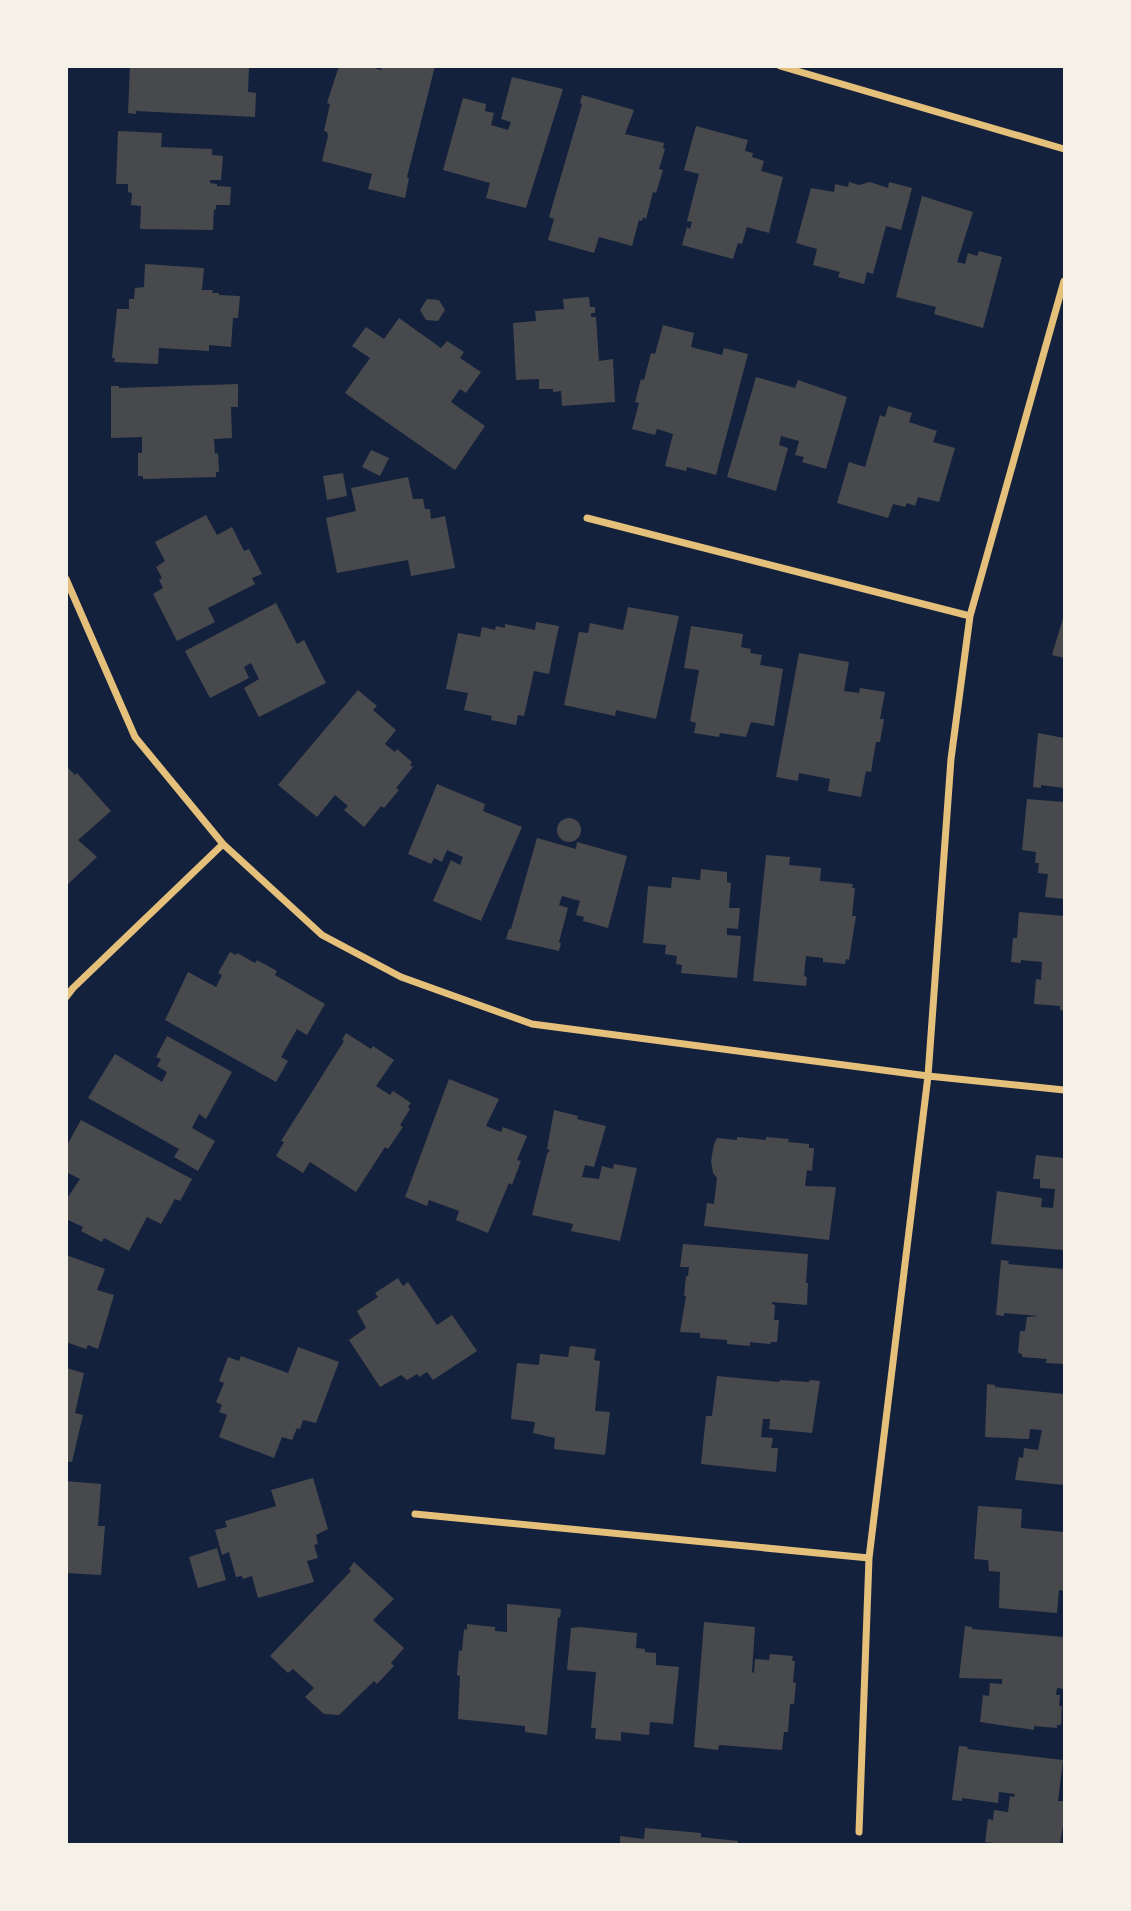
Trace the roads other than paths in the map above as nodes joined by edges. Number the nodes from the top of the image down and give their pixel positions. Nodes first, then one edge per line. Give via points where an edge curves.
1 (780, 66) edge
2 (1065, 149) edge
3 (1065, 281) edge
4 (587, 518) dead end
5 (66, 579) edge
6 (970, 616) junction
7 (223, 844) junction
8 (66, 997) edge
9 (928, 1076) junction
10 (1065, 1090) edge
11 (415, 1514) dead end
12 (869, 1558) junction
13 (859, 1832) dead end

1 - 2 street
3 - 6 street
4 - 6 street
5 - 7 street via 135,737
6 - 9 street via 951,759
7 - 8 street
7 - 9 street via 322,935 401,977 532,1024
9 - 10 street
9 - 12 street
11 - 12 street
12 - 13 street

